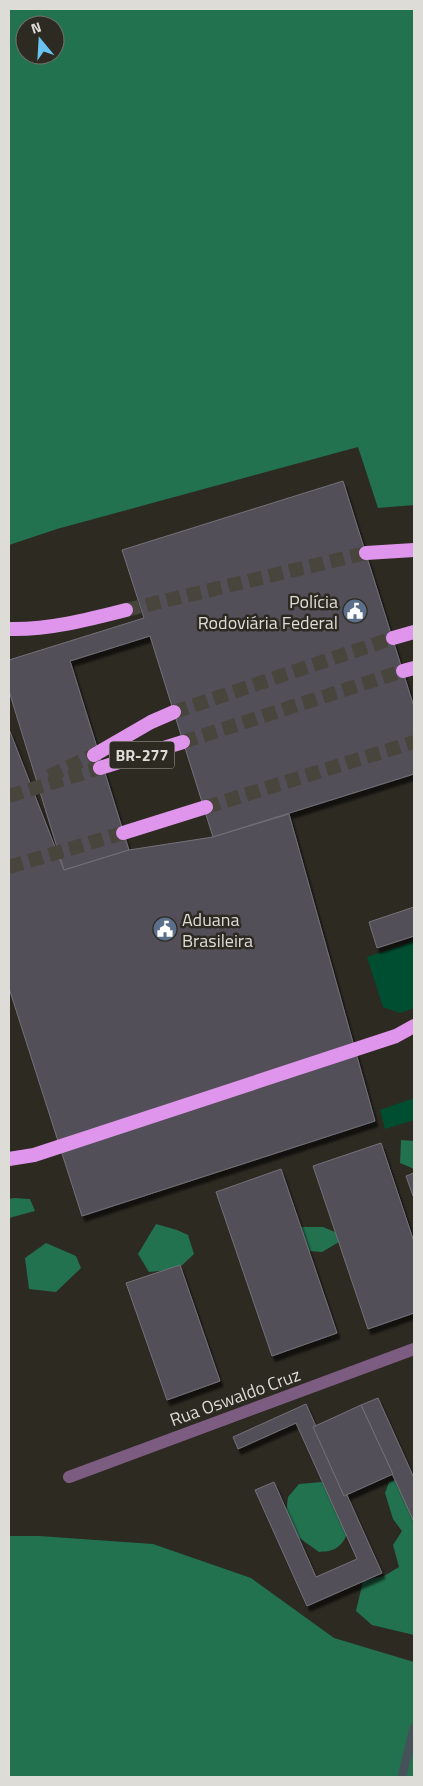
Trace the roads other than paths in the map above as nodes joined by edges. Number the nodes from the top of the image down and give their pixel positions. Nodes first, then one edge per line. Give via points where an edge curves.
1 (414, 550) edge
2 (366, 553) tunnel mouth
3 (126, 610) tunnel mouth
4 (9, 629) edge
5 (414, 632) edge
6 (393, 638) tunnel mouth
7 (174, 712) tunnel mouth
8 (184, 742) tunnel mouth
9 (94, 755) tunnel mouth
10 (100, 768) tunnel mouth
11 (206, 807) tunnel mouth
12 (124, 833) tunnel mouth
13 (414, 1026) edge
14 (9, 1159) edge
15 (414, 1349) edge
16 (69, 1477) dead end

1 - 2 highway
3 - 4 highway via 71,623
5 - 6 highway
7 - 9 highway
8 - 10 highway, BR-277
11 - 12 highway
13 - 14 highway via 387,1039 53,1149
15 - 16 street, Rua Oswaldo Cruz

